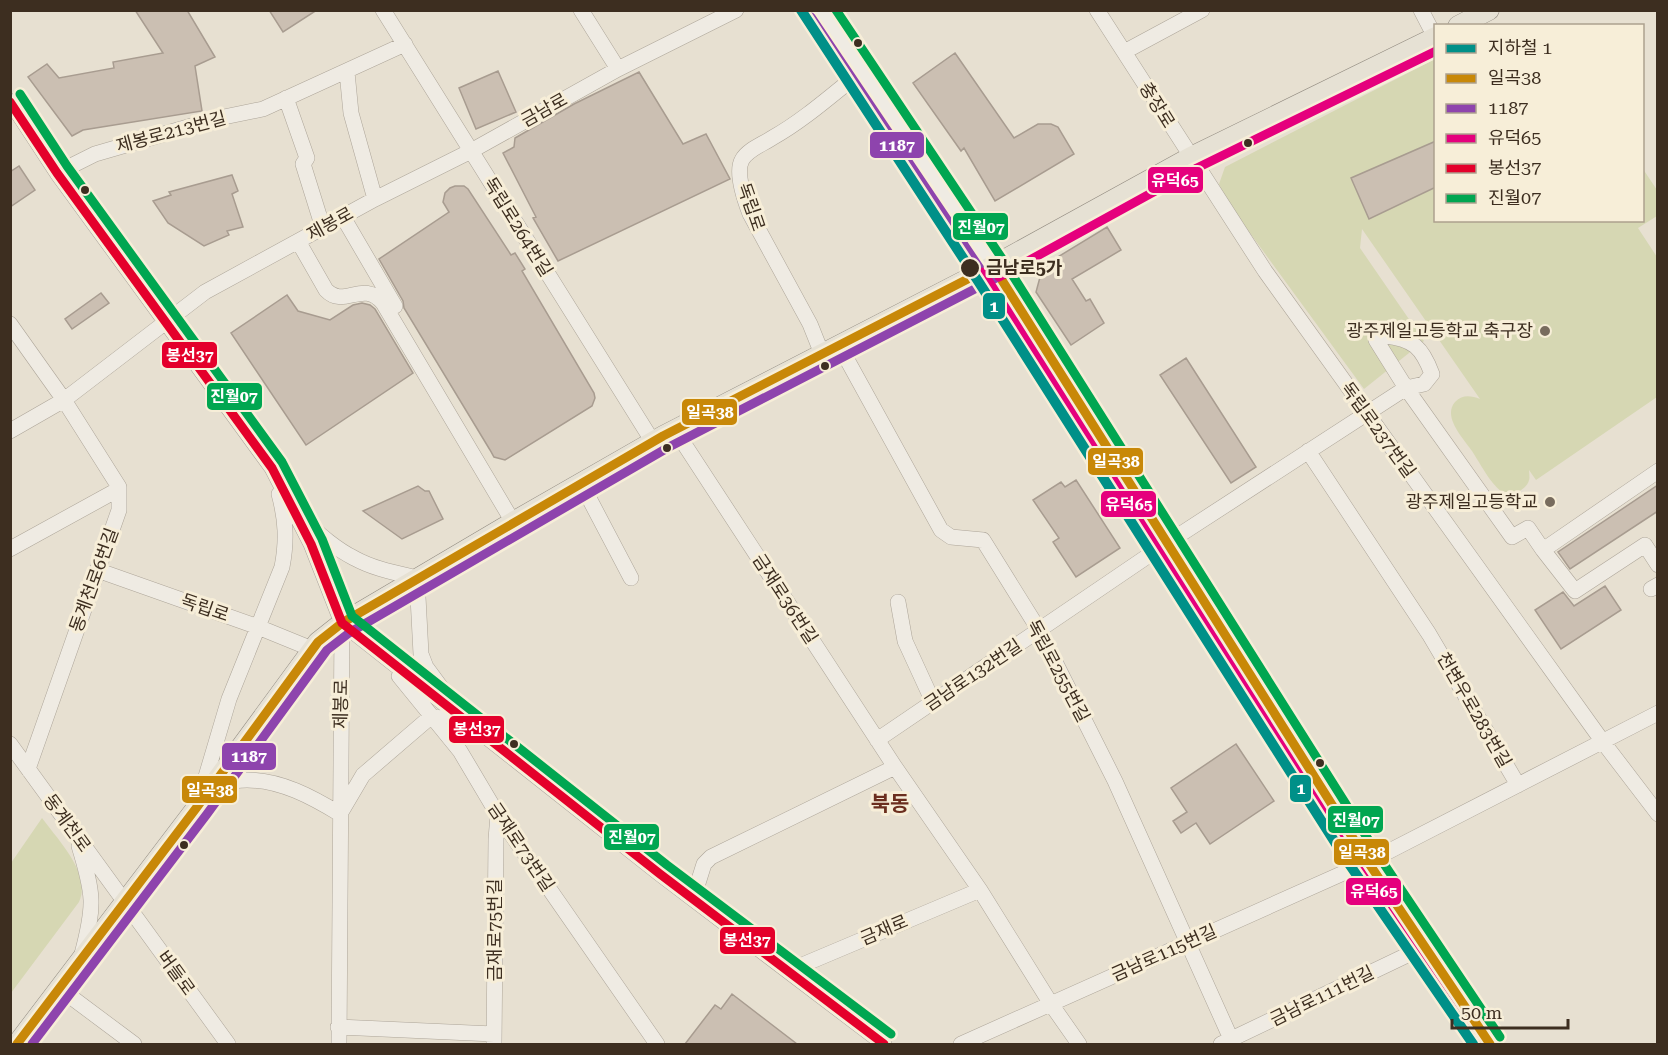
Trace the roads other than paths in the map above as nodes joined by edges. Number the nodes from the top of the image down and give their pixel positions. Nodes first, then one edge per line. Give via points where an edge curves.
1 (383, 10) edge
2 (581, 10) edge
3 (736, 10) edge
4 (821, 10) edge
5 (1097, 10) edge
6 (1202, 10) edge
7 (1421, 10) edge
8 (1489, 10) edge
9 (1462, 24) edge
10 (1434, 35) edge
11 (1434, 37) edge
12 (405, 44) junction
13 (1124, 52) junction
14 (618, 69) junction
15 (862, 71) junction
16 (347, 72) junction
17 (286, 98) junction
18 (10, 101) edge
19 (471, 152) junction
20 (1191, 157) junction
21 (57, 173) junction
22 (375, 199) junction
23 (343, 217) junction
24 (323, 228) junction
25 (298, 241) junction
26 (993, 266) junction
27 (10, 324) edge
28 (166, 324) junction
29 (830, 349) junction
30 (64, 400) junction
31 (1366, 414) junction
32 (675, 430) junction
33 (10, 431) edge
34 (653, 442) junction
35 (1308, 451) junction
36 (272, 468) junction
37 (1658, 471) edge
38 (581, 483) junction
39 (119, 489) junction
40 (295, 513) junction
41 (516, 520) junction
42 (1167, 543) junction
43 (10, 549) edge
44 (1543, 550) junction
45 (1658, 565) edge
46 (97, 570) junction
47 (417, 578) junction
48 (631, 578) dead end
49 (898, 602) dead end
50 (342, 622) junction
51 (258, 627) junction
52 (1039, 630) junction
53 (312, 649) junction
54 (380, 653) junction
55 (933, 702) junction
56 (1658, 712) edge
57 (433, 717) junction
58 (470, 724) junction
59 (877, 740) junction
60 (1603, 742) junction
61 (10, 744) edge
62 (895, 767) junction
63 (28, 768) junction
64 (214, 784) junction
65 (1518, 785) junction
66 (197, 807) junction
67 (340, 814) junction
68 (1658, 814) edge
69 (498, 815) junction
70 (75, 835) junction
71 (1368, 862) junction
72 (980, 890) junction
73 (693, 899) junction
74 (125, 901) junction
75 (1187, 942) junction
76 (1424, 947) junction
77 (81, 960) junction
78 (788, 971) junction
79 (59, 988) junction
80 (1051, 1004) junction
81 (338, 1027) junction
82 (494, 1039) edge
83 (1226, 1042) edge
84 (17, 1044) edge
85 (134, 1044) edge
86 (228, 1044) edge
87 (339, 1044) edge
88 (657, 1044) edge
89 (884, 1044) edge
90 (961, 1044) edge
91 (1079, 1044) edge
92 (1490, 1044) edge

1 - 12 street, 독립로264번길
2 - 14 street
3 - 14 street, 금남로
4 - 15 street
5 - 13 street, 충장로
6 - 13 street
7 - 10 street
8 - 9 main road
11 - 20 main road
12 - 16 street, 제봉로213번길
12 - 19 street, 독립로264번길
13 - 20 street, 충장로
14 - 19 street, 금남로
15 - 26 street
15 - 29 street, 독립로 via 753,149 742,159 740,168 750,214 810,324
16 - 17 street, 제봉로213번길
16 - 22 street via 351,113
17 - 21 street, 제봉로213번길 via 263,109 95,154
17 - 24 street via 307,158 303,164
18 - 21 street, 제봉로
19 - 22 street, 제봉로
19 - 34 street, 독립로264번길
20 - 26 main road
20 - 31 street, 독립로237번길
21 - 28 street, 제봉로
22 - 23 street, 제봉로
23 - 24 street, 제봉로
23 - 41 street
24 - 25 street, 제봉로
25 - 28 street, 제봉로 via 205,291
25 - 41 street via 331,296 369,293 383,303
26 - 29 main road
26 - 42 street
27 - 30 street
28 - 30 street
28 - 36 street, 제봉로
29 - 32 main road
29 - 52 street, 독립로255번길 via 941,530 951,537 983,540
30 - 33 street
30 - 39 street
31 - 35 street, 금남로132번길
31 - 44 street, 금남로132번길 via 1406,388 1512,537 1528,528
31 - 60 street, 독립로237번길
32 - 34 main road
32 - 59 street, 금재로36번길
34 - 38 main road
35 - 42 street, 금남로132번길
35 - 65 street, 천변우로283번길 via 1429,634
36 - 40 street, 제봉로
36 - 51 street via 283,507 286,547
37 - 44 street
38 - 41 main road
38 - 48 street
39 - 43 street
39 - 46 street, 동계천로6번길 via 119,510
40 - 47 street via 353,558
40 - 50 street, 제봉로
41 - 47 main road
42 - 52 street, 금남로132번길
42 - 71 street
44 - 45 street via 1575,591 1645,545
46 - 51 street, 독립로
46 - 63 street, 동계천로6번길
47 - 50 main road
47 - 58 street via 420,641 426,667
49 - 55 street via 905,641
50 - 53 main road
50 - 54 street
50 - 67 street, 제봉로
51 - 53 street, 독립로
51 - 66 street via 229,699
52 - 55 street, 금남로132번길
52 - 75 street, 독립로255번길 via 1115,781
53 - 64 main road
54 - 57 street, 금재로73번길
54 - 58 street
55 - 59 street, 금남로132번길
56 - 60 street, 천변우로283번길
57 - 58 street
57 - 67 street via 363,776
57 - 69 street, 금재로73번길 via 460,751
58 - 73 street
59 - 62 street, 금재로36번길
60 - 65 street, 천변우로283번길
60 - 68 street, 독립로237번길
61 - 63 street, 동계천로
62 - 72 street, 금재로36번길
62 - 73 street via 711,857 704,864
63 - 70 street, 동계천로
64 - 66 main road
64 - 67 street via 249,780 280,785 308,795
65 - 71 street, 천변우로283번길
66 - 74 main road
67 - 81 street, 제봉로
69 - 82 street, 금재로75번길
69 - 88 street, 금재로73번길
70 - 74 street, 동계천로
70 - 77 street via 92,898
71 - 75 street, 금남로115번길
71 - 76 street
72 - 78 street, 금재로
72 - 80 street, 금재로36번길
73 - 78 street
74 - 77 main road
74 - 86 street, 버들로
75 - 80 street, 금남로115번길
75 - 83 street, 독립로255번길
76 - 83 street, 금남로111번길
76 - 92 street
77 - 79 main road
78 - 89 street
79 - 84 main road
79 - 85 street
80 - 90 street, 금남로115번길
80 - 91 street, 금재로36번길
81 - 82 street
81 - 87 street, 제봉로

